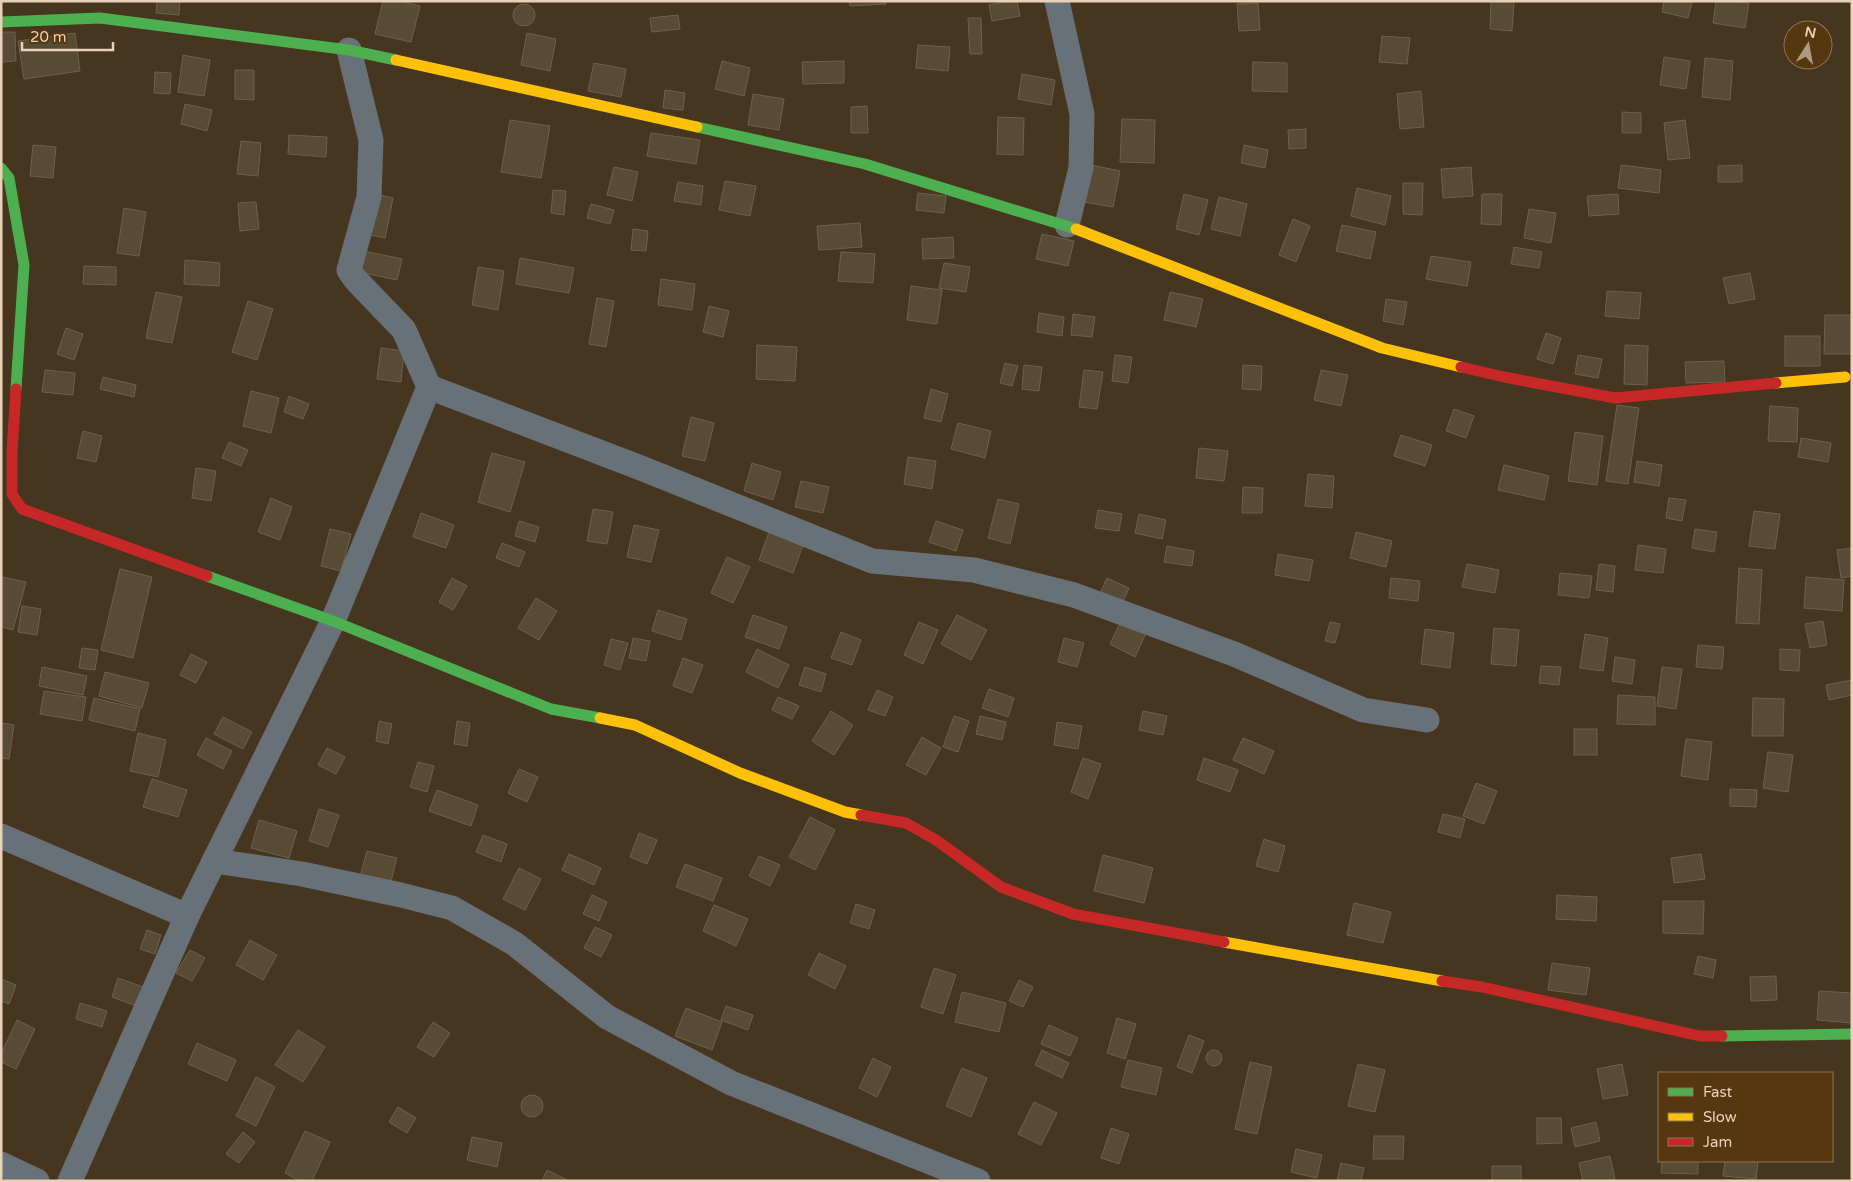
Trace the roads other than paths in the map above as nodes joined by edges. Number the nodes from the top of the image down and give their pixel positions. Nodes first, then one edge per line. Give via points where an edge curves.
1 (1057, 1) edge
2 (1, 22) edge
3 (349, 50) junction
4 (1, 168) edge
5 (1067, 225) junction
6 (1845, 377) dead end
7 (429, 387) junction
8 (332, 621) junction
9 (1427, 720) dead end
10 (1, 836) edge
11 (214, 861) junction
12 (187, 916) junction
13 (1852, 1034) edge
14 (1, 1164) edge
15 (944, 1174) edge
16 (37, 1181) edge
17 (70, 1181) edge
18 (978, 1181) edge

1 - 5 street via 1082,114 1081,168
2 - 3 street via 100,18
3 - 5 street via 865,164
3 - 7 street via 371,140 369,197 349,270 404,330
4 - 8 street via 9,178 24,264 12,452 12,494 22,509
5 - 6 street via 1382,348 1504,377 1615,398
7 - 8 street
7 - 9 street via 872,561 974,570 1074,595 1234,654 1363,710
8 - 11 street
8 - 13 street via 551,709 635,725 740,773 845,812 906,823 936,840 1001,887 1073,914 1482,987 1700,1036
10 - 12 street
11 - 12 street
11 - 15 street via 302,874 452,908 515,944 607,1018 731,1083
12 - 17 street
14 - 16 street
15 - 18 street

